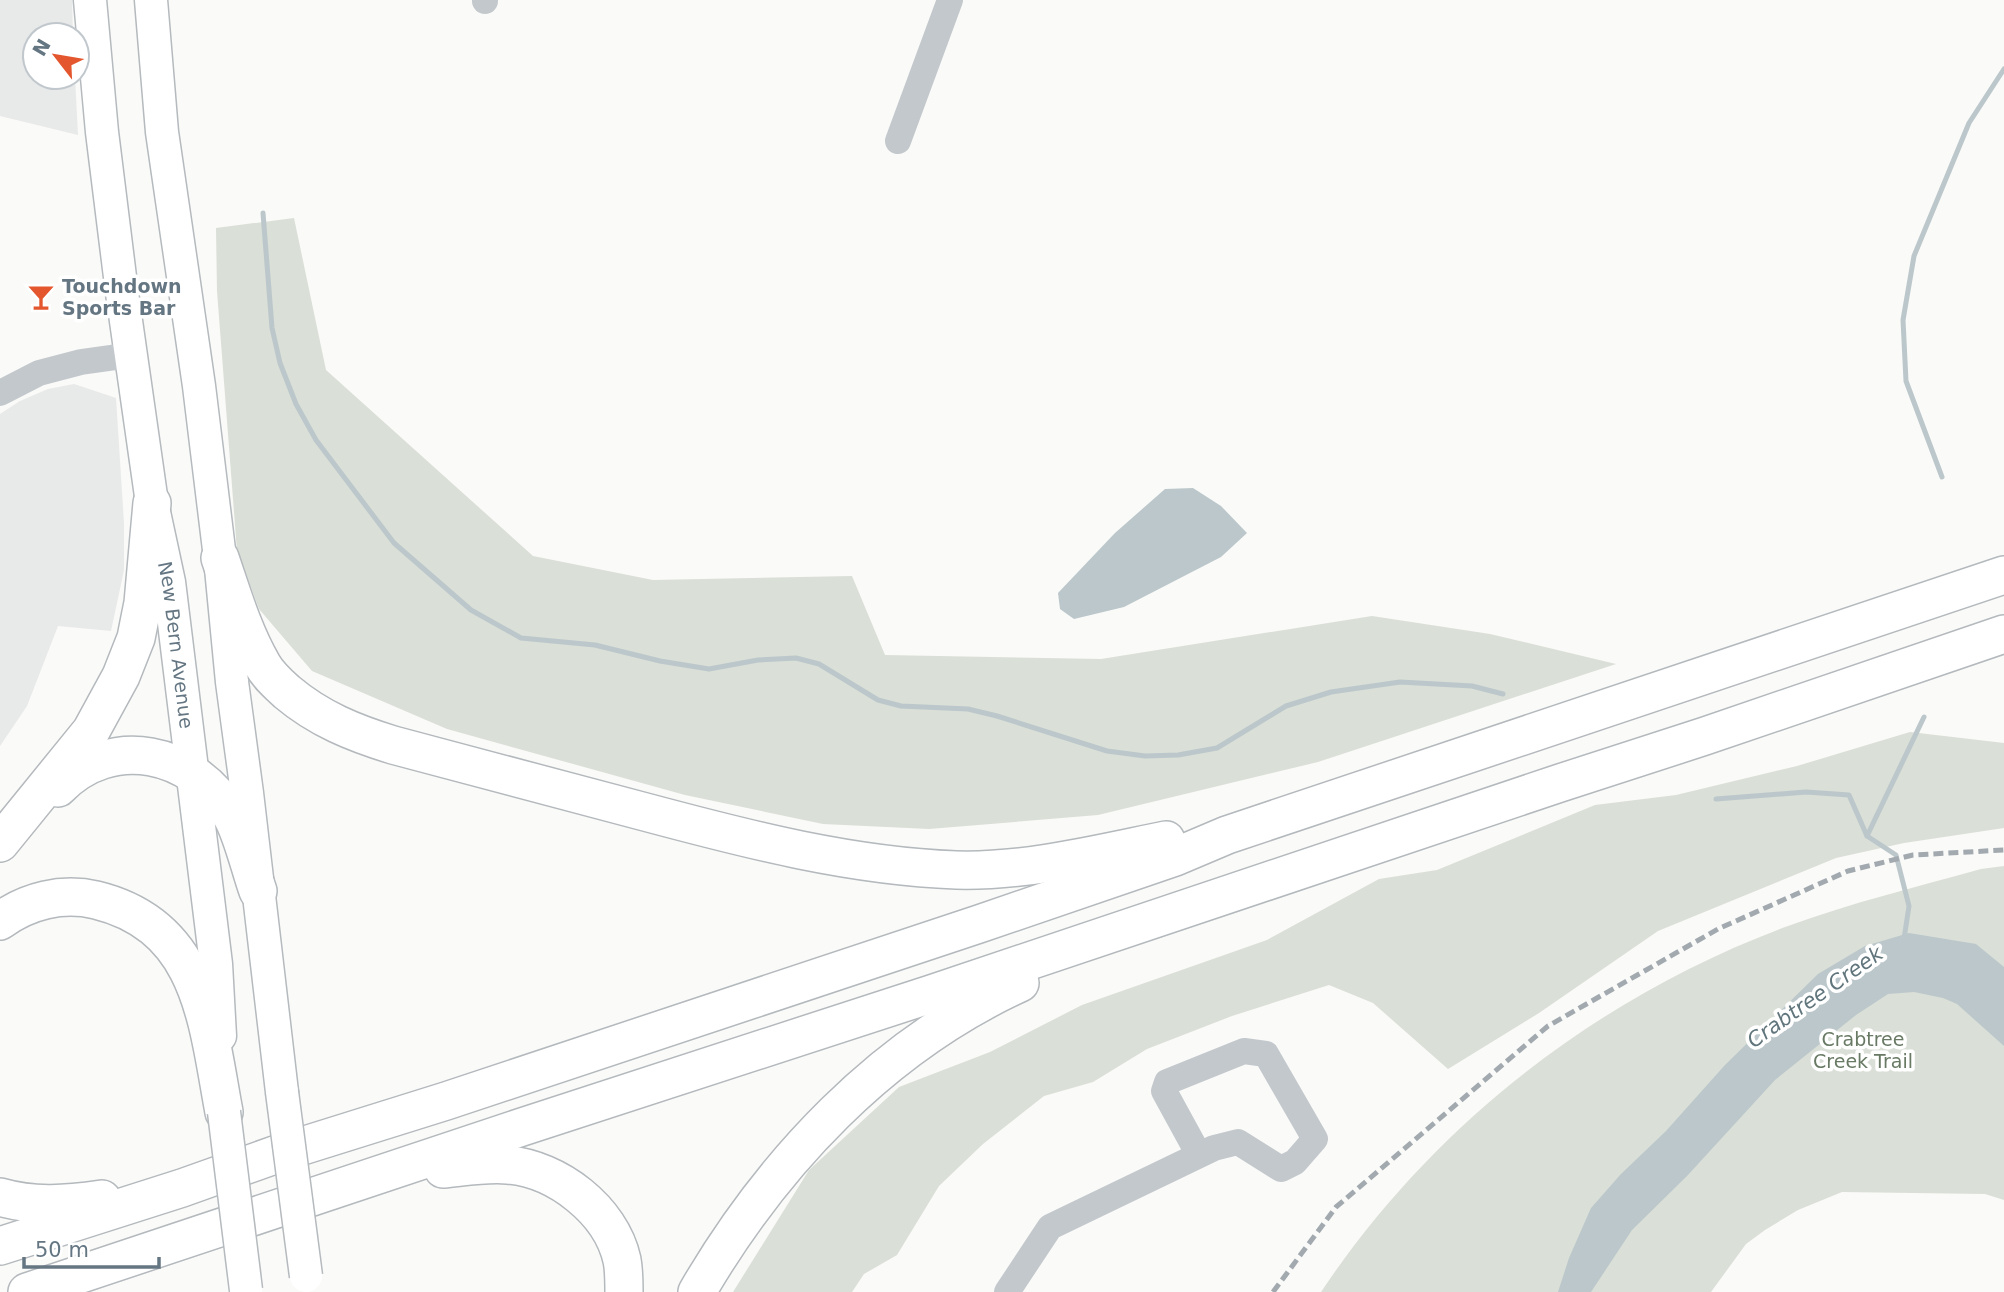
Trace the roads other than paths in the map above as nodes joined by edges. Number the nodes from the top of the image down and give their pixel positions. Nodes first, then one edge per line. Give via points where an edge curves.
1 (90, 0) edge
2 (151, 0) edge
3 (950, 0) edge
4 (898, 141) dead end
5 (131, 355) junction
6 (0, 393) edge
7 (152, 503) junction
8 (220, 558) junction
9 (2004, 575) edge
10 (2004, 634) edge
11 (191, 772) junction
12 (1290, 814) junction
13 (0, 843) edge
14 (0, 850) edge
15 (258, 891) junction
16 (1213, 899) junction
17 (0, 921) edge
18 (225, 1112) junction
19 (1199, 1156) junction
20 (383, 1174) junction
21 (182, 1188) junction
22 (0, 1197) edge
23 (0, 1246) edge
24 (307, 1284) edge
25 (246, 1291) edge
26 (27, 1292) edge
27 (624, 1292) edge
28 (697, 1292) edge
29 (1007, 1292) edge

1 - 5 main road, New Bern Avenue
2 - 8 main road via 162,132
3 - 4 street
5 - 6 street via 39,373
5 - 7 main road, New Bern Avenue
7 - 11 main road, New Bern Avenue via 169,582
7 - 13 highway via 143,603 121,676 91,731
8 - 12 highway via 263,666 304,706 328,721 393,746 759,842 845,859 957,870 1005,868 1098,854
8 - 15 main road
9 - 12 highway
10 - 16 highway
11 - 14 highway via 166,761 129,754 95,762 63,783
11 - 15 highway via 233,818
11 - 18 main road, New Bern Avenue via 216,964
12 - 21 highway via 1101,883
15 - 24 main road, bridge
16 - 20 highway
16 - 28 highway via 996,994 892,1063 829,1118 778,1175
17 - 18 highway via 51,898 87,898 146,920 177,949 200,998
18 - 25 main road, New Bern Avenue, bridge
19 - 19 street via 1238,1142 1281,1169 1295,1162 1315,1139 1266,1054 1244,1051 1167,1082 1164,1091
19 - 29 street via 1050,1227
20 - 26 highway
20 - 27 highway via 507,1164 547,1176 581,1195 610,1231 622,1259
21 - 22 highway via 73,1203 36,1204
21 - 23 highway

